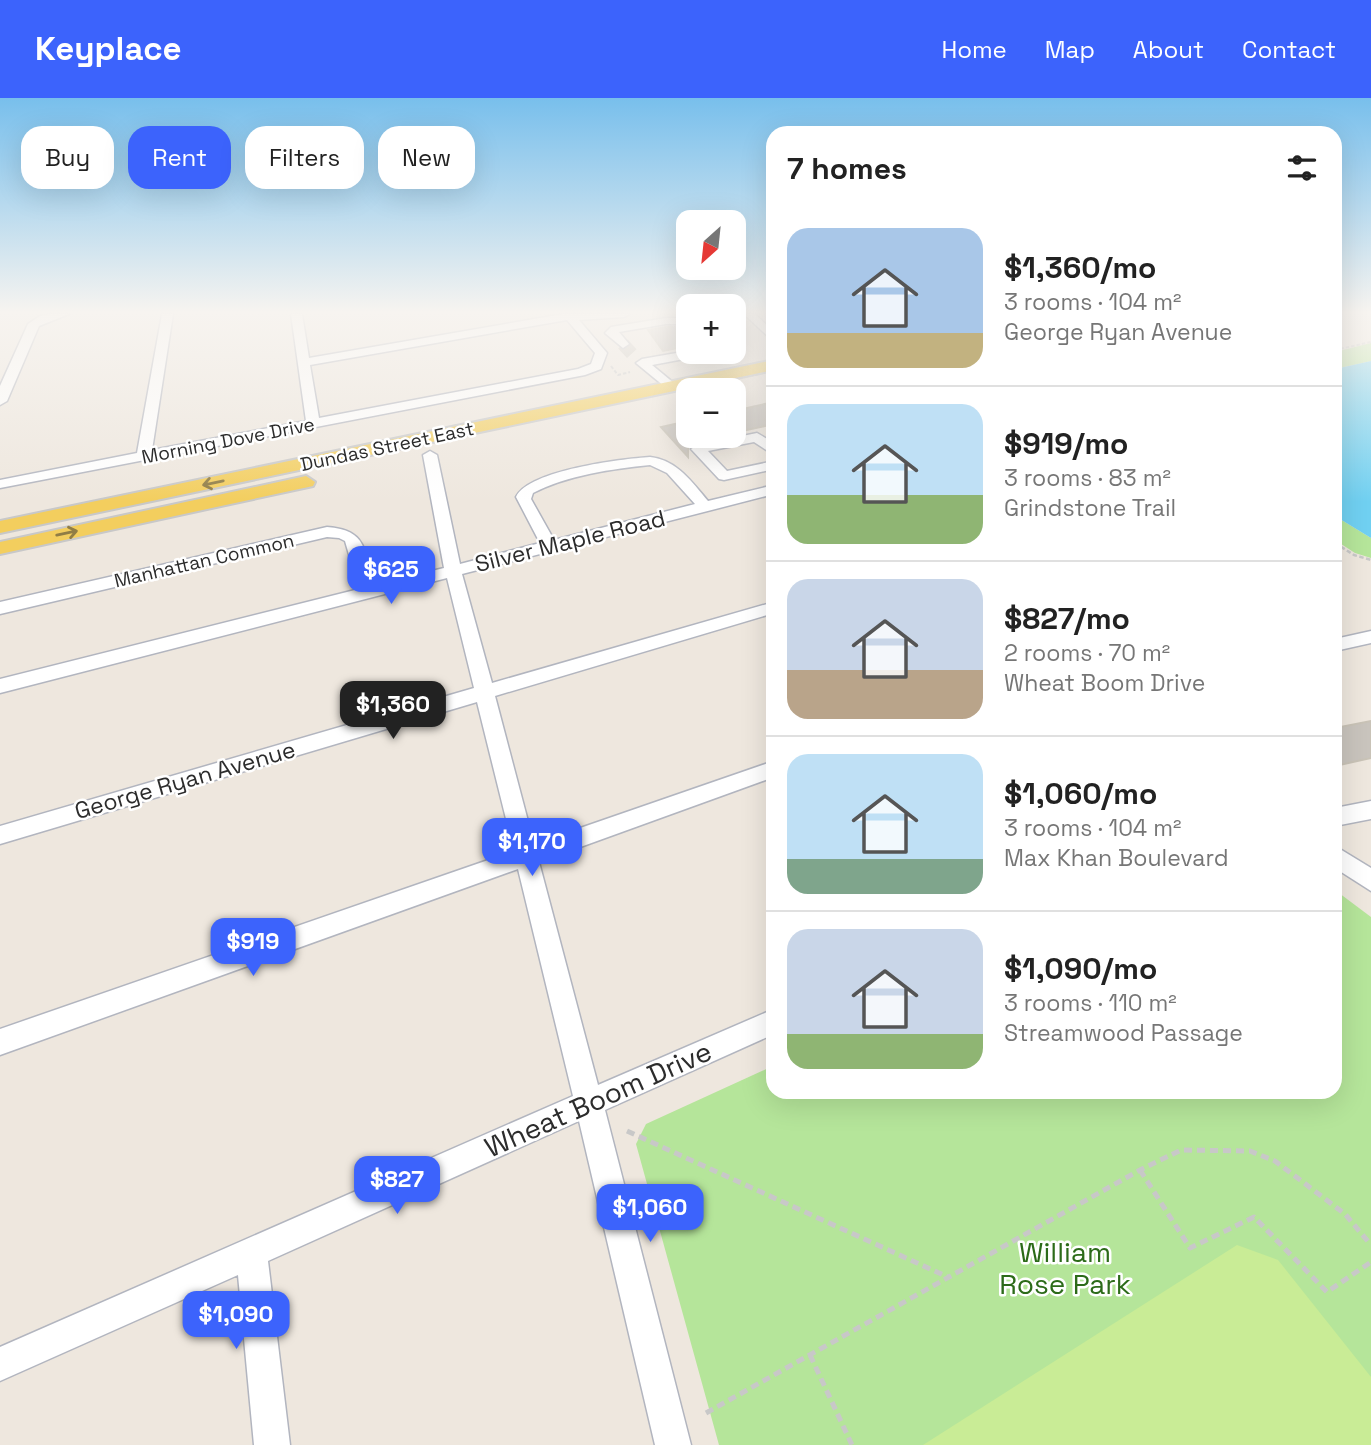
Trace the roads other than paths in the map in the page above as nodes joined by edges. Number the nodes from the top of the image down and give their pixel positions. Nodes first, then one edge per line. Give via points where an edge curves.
1 (11, 377) edge
2 (157, 377) edge
3 (305, 377) edge
4 (556, 377) edge
5 (658, 377) edge
6 (718, 377) edge
7 (766, 383) edge
8 (670, 387) junction
9 (746, 387) edge
10 (0, 401) edge
11 (676, 402) edge
12 (313, 424) junction
13 (766, 444) edge
14 (430, 455) junction
15 (144, 457) junction
16 (766, 467) edge
17 (0, 484) edge
18 (766, 491) edge
19 (705, 507) junction
20 (0, 527) edge
21 (550, 546) junction
22 (0, 548) edge
23 (453, 570) junction
24 (368, 592) junction
25 (0, 608) edge
26 (766, 609) edge
27 (1371, 637) edge
28 (1342, 643) edge
29 (0, 686) edge
30 (484, 693) junction
31 (766, 772) edge
32 (1371, 810) edge
33 (1342, 816) edge
34 (0, 835) edge
35 (526, 857) junction
36 (1342, 860) edge
37 (1371, 881) edge
38 (766, 1025) edge
39 (0, 1042) edge
40 (589, 1103) junction
41 (251, 1253) junction
42 (0, 1364) edge
43 (272, 1445) edge
44 (673, 1445) edge

1 - 10 street
2 - 15 street
3 - 12 street
4 - 12 street, Morning Dove Drive
5 - 8 street
6 - 8 main road, Dundas Street East
7 - 9 main road
8 -> 20 main road, Dundas Street East
11 - 14 main road, Dundas Street East
12 - 15 street, Morning Dove Drive
13 - 16 street via 757,437 698,449 724,476
22 -> 14 main road, Dundas Street East
14 - 23 street
15 - 17 street, Morning Dove Drive
18 - 19 street, Silver Maple Road
19 - 21 street, Silver Maple Road
19 - 21 street via 669,467 656,460 550,481 528,490 523,499
21 - 23 street, Silver Maple Road
23 - 24 street, Silver Maple Road
23 - 30 street
24 - 25 street, Manhattan Common via 352,539 327,532
24 - 29 street, Silver Maple Road
26 - 30 street, George Ryan Avenue
27 - 28 street
30 - 34 street, George Ryan Avenue
30 - 35 street
31 - 35 street
32 - 33 street
35 - 39 street
35 - 40 street
36 - 37 street
38 - 40 street, Wheat Boom Drive
40 - 41 street, Wheat Boom Drive
40 - 44 street
41 - 42 street, Wheat Boom Drive
41 - 43 street

